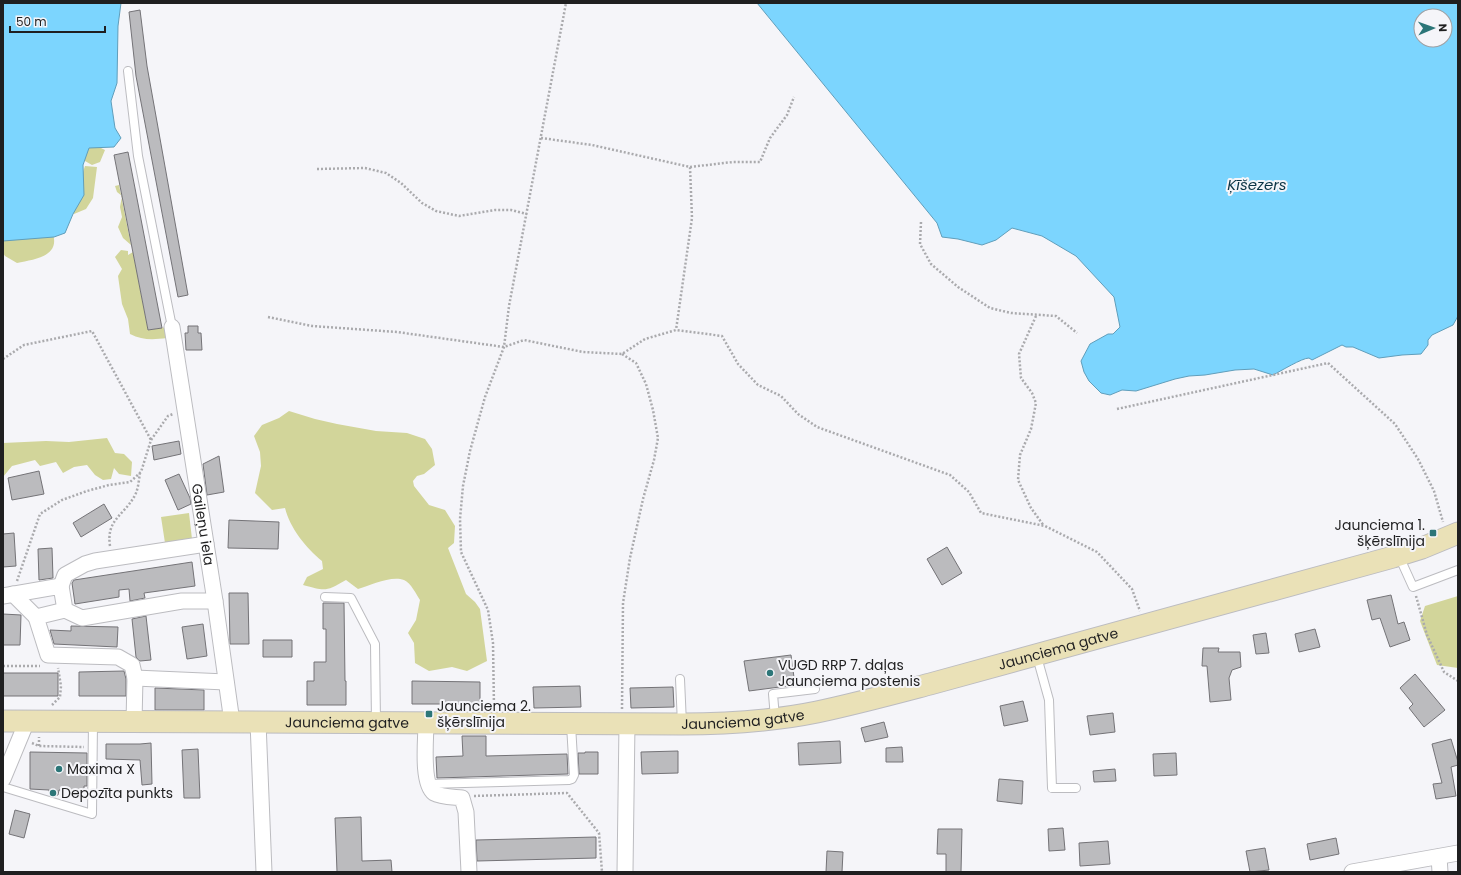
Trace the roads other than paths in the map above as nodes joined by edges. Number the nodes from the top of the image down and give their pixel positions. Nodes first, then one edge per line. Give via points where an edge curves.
1 (128, 71) dead end
2 (172, 328) joint
3 (1452, 535) edge
4 (206, 544) junction
5 (1398, 555) junction
6 (1458, 570) edge
7 (61, 586) junction
8 (8, 595) edge
9 (324, 597) dead end
10 (215, 601) junction
11 (65, 610) junction
12 (36, 616) junction
13 (1038, 655) junction
14 (135, 678) junction
15 (680, 679) dead end
16 (226, 682) junction
17 (815, 689) dead end
18 (776, 718) junction
19 (3, 721) edge
20 (93, 721) junction
21 (134, 722) junction
22 (232, 722) junction
23 (258, 722) junction
24 (376, 723) junction
25 (426, 723) junction
26 (570, 724) junction
27 (625, 724) junction
28 (682, 724) junction
29 (24, 729) junction
30 (3, 779) edge
31 (428, 784) junction
32 (3, 787) edge
33 (1076, 788) dead end
34 (1458, 853) edge
35 (1440, 857) junction
36 (264, 872) edge
37 (469, 872) edge
38 (625, 872) edge
39 (1352, 872) edge
40 (1440, 872) edge

1 - 2 lane via 138,156
2 - 4 street, Gaileņu iela
3 - 5 main road, Jaunciema gatve
4 - 7 street via 85,564 65,575
4 - 10 street, Gaileņu iela
5 - 6 lane via 1413,587
5 - 13 main road, Jaunciema gatve
7 - 8 street
7 - 11 street
8 - 12 street
9 - 24 lane via 351,598 375,644
10 - 11 street via 182,601 82,618
10 - 16 street, Gaileņu iela
11 - 12 street
12 - 14 street via 48,655 118,657 132,665
13 - 18 main road, Jaunciema gatve via 854,704
13 - 33 lane via 1049,700 1052,788
14 - 16 street
14 - 21 street
15 - 28 lane
16 - 22 street, Gaileņu iela
17 - 18 lane via 773,694
18 - 28 main road, Jaunciema gatve via 722,724
19 - 29 main road, Jaunciema gatve
20 - 21 main road, Jaunciema gatve
20 - 29 main road, Jaunciema gatve
20 - 32 lane via 92,814
21 - 22 main road, Jaunciema gatve
22 - 23 main road, Jaunciema gatve
23 - 24 main road, Jaunciema gatve
23 - 36 street
24 - 25 main road, Jaunciema gatve
25 - 26 main road, Jaunciema gatve
25 - 31 street
26 - 27 main road, Jaunciema gatve
26 - 31 lane via 574,775 572,779
27 - 28 main road, Jaunciema gatve
27 - 38 street
29 - 30 street
31 - 37 street via 437,794 462,798 466,812
34 - 35 street
35 - 39 street
35 - 40 street

